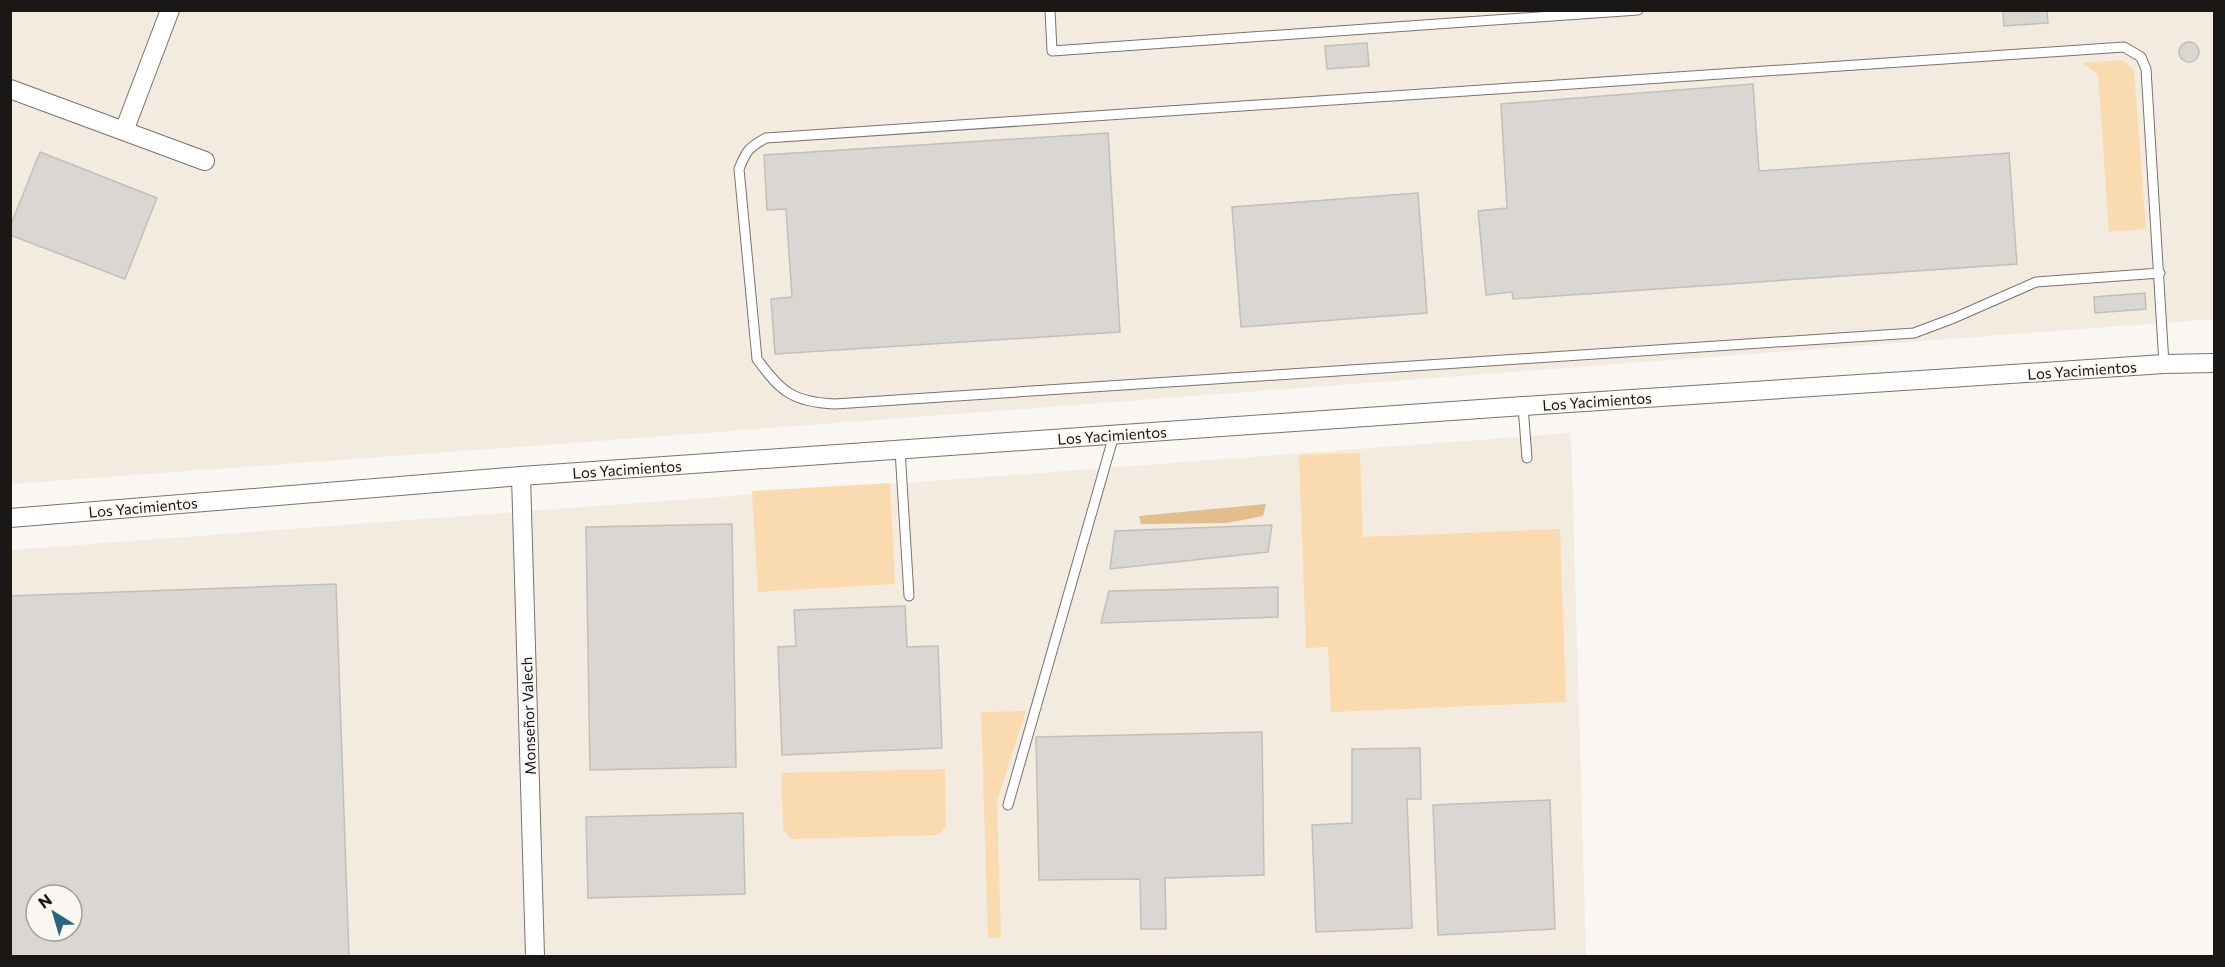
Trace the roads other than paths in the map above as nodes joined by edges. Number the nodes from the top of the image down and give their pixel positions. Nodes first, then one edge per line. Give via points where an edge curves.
1 (170, 10) edge
2 (1050, 10) edge
3 (1638, 10) edge
4 (1515, 15) edge
5 (10, 89) edge
6 (124, 131) junction
7 (205, 161) dead end
8 (2160, 273) junction
9 (2214, 363) edge
10 (2164, 364) junction
11 (1523, 406) junction
12 (1114, 435) junction
13 (900, 450) junction
14 (1527, 458) dead end
15 (521, 476) junction
16 (10, 518) edge
17 (909, 596) dead end
18 (1008, 805) dead end
19 (535, 957) edge

1 - 6 street
2 - 4 lane via 1052,51
3 - 4 lane
5 - 6 street
6 - 7 street
8 - 8 lane via 2146,69 2141,57 2124,47 766,138 752,145 739,169 757,359 788,395 816,403 1914,333 2036,282
8 - 10 lane
9 - 10 street, Los Yacimientos
10 - 11 street, Los Yacimientos
11 - 12 street, Los Yacimientos
11 - 14 lane
12 - 13 street, Los Yacimientos
12 - 18 lane
13 - 15 street, Los Yacimientos
13 - 17 lane
15 - 16 street, Los Yacimientos
15 - 19 street, Monseñor Valech

